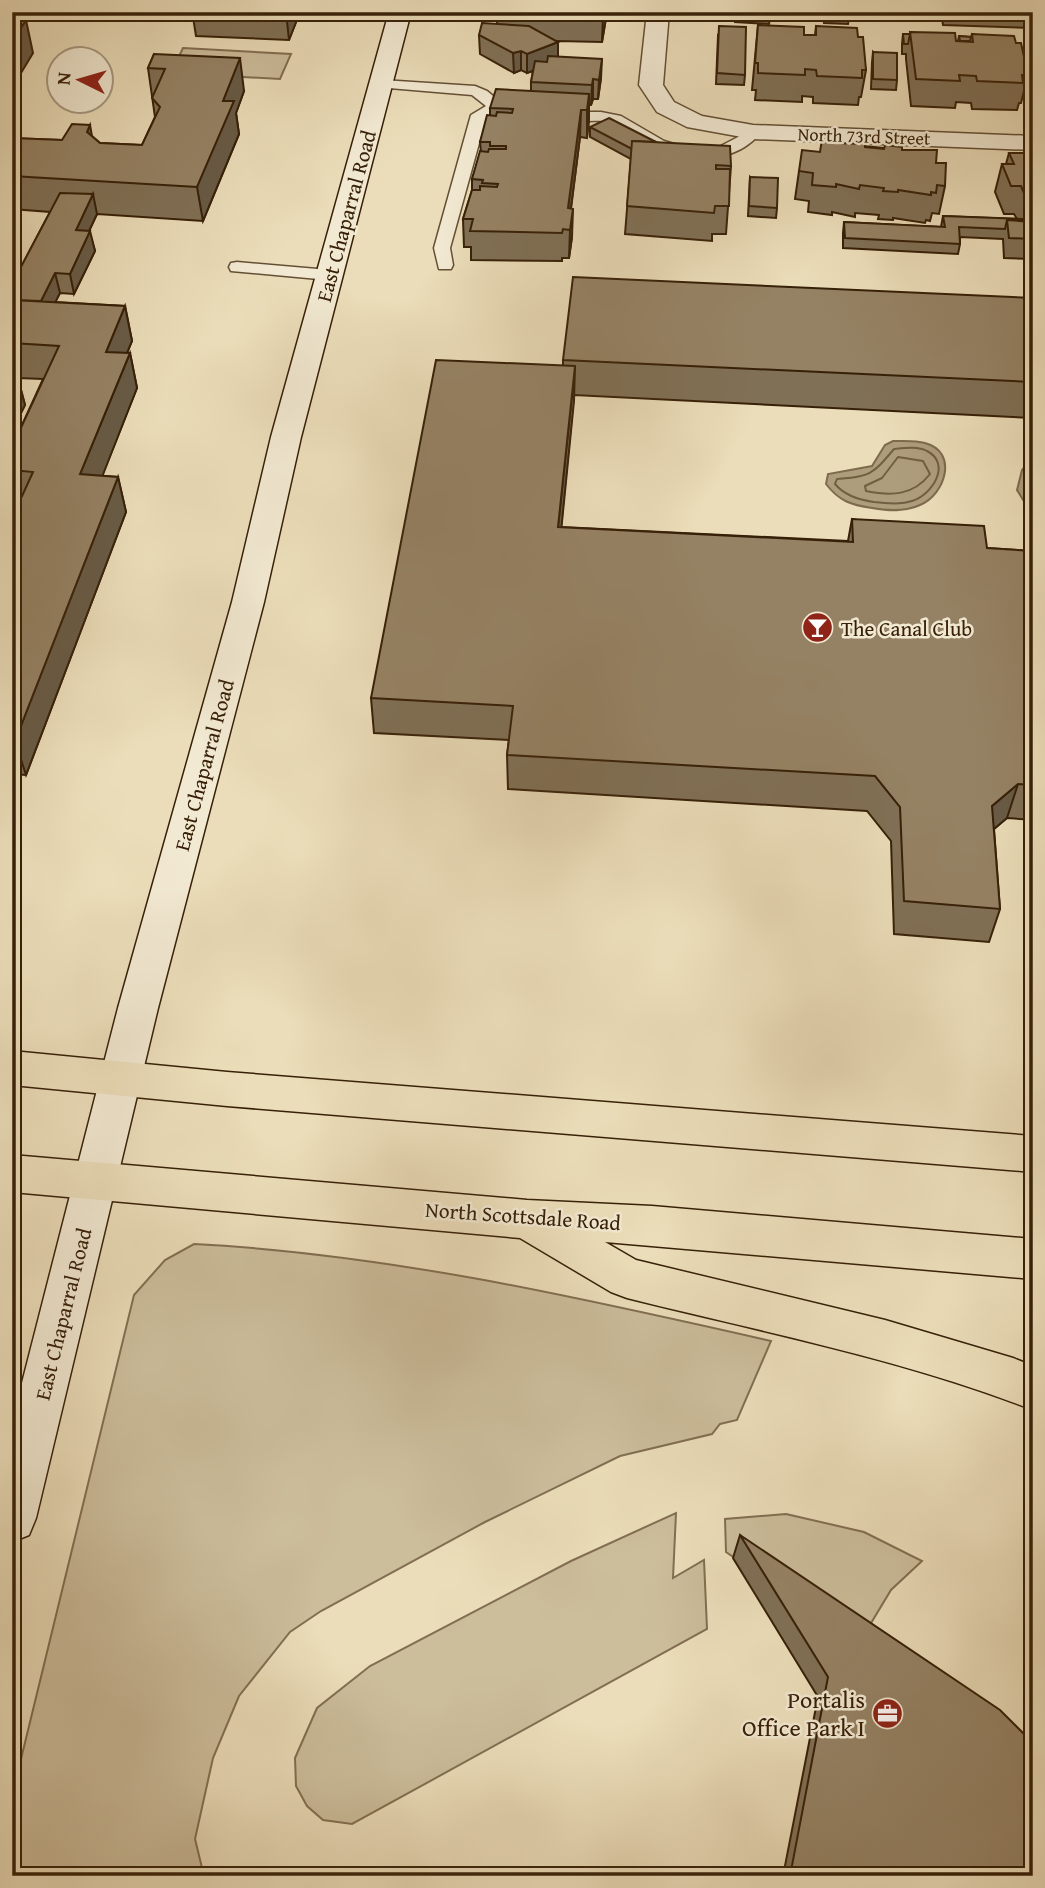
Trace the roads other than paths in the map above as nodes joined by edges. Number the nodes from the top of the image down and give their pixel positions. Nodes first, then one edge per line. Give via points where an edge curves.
1 (400, 12) edge
2 (658, 12) edge
3 (382, 84) junction
4 (496, 107) junction
5 (752, 131) junction
6 (1033, 143) edge
7 (445, 265) dead end
8 (237, 267) dead end
9 (329, 275) junction
10 (12, 1068) edge
11 (121, 1079) junction
12 (1033, 1154) edge
13 (12, 1173) edge
14 (96, 1180) junction
15 (527, 1219) junction
16 (1033, 1259) edge
17 (1033, 1388) edge
18 (12, 1518) edge

1 - 3 main road, East Chaparral Road
2 - 5 main road, North 73rd Street via 651,85 665,107 696,122
3 - 4 lane via 475,91
3 - 9 main road, East Chaparral Road
4 - 5 lane via 538,117 615,119 657,144 683,153 729,150
4 - 7 lane via 479,115 442,248
5 - 6 main road, North 73rd Street
8 - 9 lane
9 - 11 main road, East Chaparral Road
10 - 11 main road
11 - 12 main road
11 - 14 main road, East Chaparral Road
13 - 14 main road, North Scottsdale Road
14 - 15 main road, North Scottsdale Road
14 - 18 main road, East Chaparral Road
15 - 16 main road, North Scottsdale Road via 652,1225
15 - 17 main road via 626,1278 885,1341

